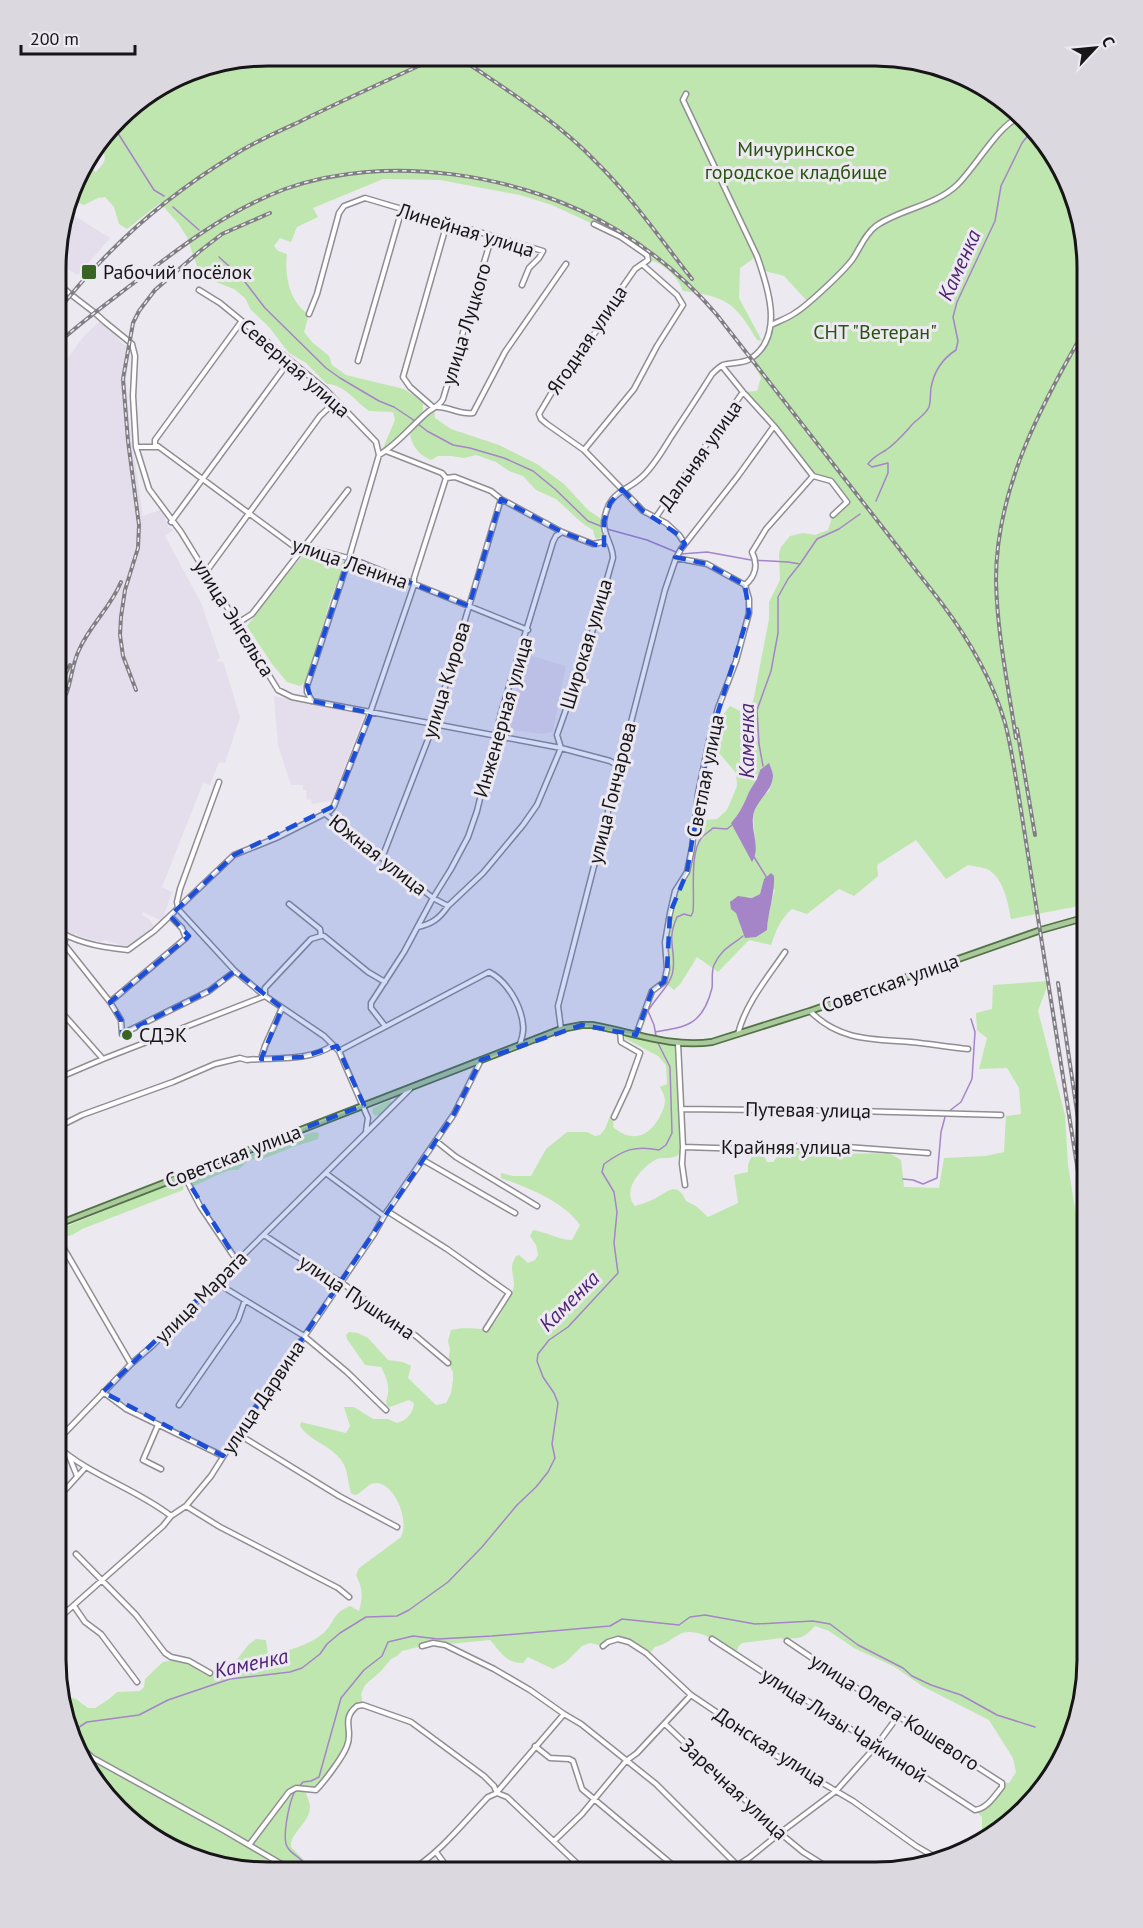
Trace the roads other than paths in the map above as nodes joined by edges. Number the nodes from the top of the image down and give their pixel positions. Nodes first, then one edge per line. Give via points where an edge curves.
1 (686, 94) dead end
2 (1012, 120) edge
3 (402, 209) junction
4 (447, 223) junction
5 (594, 224) dead end
6 (492, 236) junction
7 (566, 264) dead end
8 (642, 265) junction
9 (522, 285) dead end
10 (66, 290) edge
11 (199, 290) dead end
12 (309, 315) dead end
13 (241, 322) junction
14 (771, 325) junction
15 (290, 360) junction
16 (358, 361) dead end
17 (722, 366) junction
18 (743, 392) junction
19 (336, 401) junction
20 (434, 408) junction
21 (774, 426) junction
22 (136, 447) junction
23 (159, 447) junction
24 (584, 450) junction
25 (386, 451) junction
26 (379, 454) junction
27 (813, 476) junction
28 (446, 478) junction
29 (204, 480) junction
30 (622, 489) junction
31 (348, 490) dead end
32 (501, 500) junction
33 (250, 514) junction
34 (833, 515) dead end
35 (656, 517) junction
36 (171, 522) junction
37 (562, 532) junction
38 (608, 541) junction
39 (685, 544) junction
40 (301, 550) junction
41 (677, 556) junction
42 (349, 558) junction
43 (206, 572) junction
44 (414, 585) junction
45 (745, 585) junction
46 (469, 606) junction
47 (238, 623) junction
48 (528, 630) junction
49 (312, 701) junction
50 (370, 712) junction
51 (434, 724) junction
52 (496, 735) junction
53 (561, 748) junction
54 (618, 772) junction
55 (219, 782) dead end
56 (324, 813) junction
57 (382, 858) junction
58 (433, 898) junction
59 (289, 904) dead end
60 (448, 906) junction
61 (178, 909) junction
62 (170, 916) junction
63 (1077, 920) edge
64 (417, 928) junction
65 (66, 936) edge
66 (321, 936) junction
67 (66, 947) edge
68 (785, 952) dead end
69 (235, 971) junction
70 (385, 982) junction
71 (265, 996) junction
72 (110, 1002) junction
73 (282, 1008) junction
74 (810, 1011) junction
75 (66, 1017) edge
76 (385, 1026) junction
77 (561, 1029) junction
78 (620, 1030) junction
79 (738, 1034) junction
80 (636, 1035) junction
81 (678, 1043) junction
82 (520, 1044) junction
83 (333, 1046) junction
84 (968, 1049) dead end
85 (339, 1051) junction
86 (103, 1059) junction
87 (261, 1059) junction
88 (481, 1060) junction
89 (66, 1075) edge
90 (411, 1088) junction
91 (364, 1105) junction
92 (681, 1109) junction
93 (1001, 1115) dead end
94 (614, 1117) dead end
95 (66, 1123) edge
96 (366, 1132) junction
97 (436, 1141) junction
98 (683, 1147) junction
99 (347, 1153) joint
100 (928, 1153) dead end
101 (423, 1160) junction
102 (327, 1174) junction
103 (184, 1175) junction
104 (685, 1185) dead end
105 (537, 1206) dead end
106 (387, 1211) junction
107 (515, 1213) dead end
108 (384, 1216) junction
109 (66, 1221) edge
110 (264, 1234) junction
111 (66, 1252) edge
112 (237, 1260) junction
113 (218, 1281) junction
114 (341, 1282) junction
115 (244, 1300) junction
116 (486, 1329) dead end
117 (304, 1336) junction
118 (448, 1363) dead end
119 (131, 1364) junction
120 (103, 1392) junction
121 (179, 1405) dead end
122 (386, 1410) dead end
123 (158, 1425) junction
124 (66, 1433) edge
125 (238, 1434) junction
126 (66, 1453) edge
127 (69, 1456) junction
128 (223, 1456) junction
129 (85, 1468) junction
130 (161, 1469) dead end
131 (77, 1476) junction
132 (66, 1489) edge
133 (186, 1506) junction
134 (171, 1516) junction
135 (397, 1527) dead end
136 (76, 1554) dead end
137 (102, 1579) junction
138 (349, 1597) dead end
139 (74, 1606) junction
140 (66, 1613) edge
141 (712, 1639) dead end
142 (787, 1641) dead end
143 (422, 1646) dead end
144 (603, 1646) dead end
145 (210, 1673) dead end
146 (136, 1682) dead end
147 (691, 1695) junction
148 (564, 1714) junction
149 (898, 1716) junction
150 (664, 1724) junction
151 (535, 1746) junction
152 (876, 1746) junction
153 (90, 1755) edge
154 (626, 1761) junction
155 (836, 1791) junction
156 (497, 1793) junction
157 (595, 1798) junction
158 (975, 1810) joint
159 (780, 1833) junction
160 (554, 1841) junction
161 (249, 1845) junction
162 (436, 1852) junction
163 (930, 1854) edge
164 (278, 1862) edge
165 (422, 1862) edge
166 (443, 1862) edge
167 (576, 1862) edge
168 (669, 1862) edge
169 (734, 1862) edge
170 (742, 1862) edge
171 (820, 1862) edge

1 - 14 street via 683,100 757,256 770,302
2 - 14 street via 955,188 874,227 832,280 795,313
3 - 4 street, Линейная улица
3 - 12 street, Линейная улица via 365,198 344,206
3 - 16 street
4 - 6 street, Линейная улица
4 - 20 street via 404,372 406,382
5 - 8 street via 647,255 648,260
6 - 9 street, Линейная улица via 543,251
6 - 20 street, улица Луцкого via 443,399
7 - 20 street via 505,352 473,413
8 - 24 street via 683,304 634,389
8 - 24 street, Ягодная улица via 612,302 539,414
10 - 22 street, улица Энгельса via 132,344
11 - 13 street, Северная улица
13 - 15 street, Северная улица
13 - 23 street via 155,440
14 - 17 street via 764,348 751,359
15 - 19 street, Северная улица
15 - 29 street
17 - 18 street
17 - 30 street via 712,374 652,466
18 - 21 street
18 - 35 street, Дальняя улица
19 - 26 street, Северная улица via 376,442
19 - 33 street via 320,416
20 - 25 street
21 - 27 street
21 - 39 street, улица Гончарова
22 - 23 street
22 - 36 street, улица Энгельса via 149,489
23 - 29 street, улица Ленина
24 - 30 street
25 - 26 street
25 - 28 street
26 - 42 street
27 - 34 street via 831,481 847,502
27 - 45 street via 755,546 755,570
28 - 32 street via 470,482
28 - 44 street
29 - 33 street, улица Ленина
29 - 36 street
30 - 35 street
30 - 38 street via 610,503 604,521
31 - 40 street
32 - 37 street
32 - 46 street, улица Кирова
33 - 40 street, улица Ленина
33 - 43 street
35 - 39 street
36 - 43 street, улица Энгельса
37 - 38 street via 593,544
37 - 48 street, Инженерная улица via 553,542
38 - 53 street, Широкая улица via 613,558 557,735
39 - 41 street, улица Гончарова
40 - 42 street, улица Ленина via 315,549
40 - 47 street via 252,614
41 - 45 street via 707,564
41 - 54 street, улица Гончарова via 664,590
42 - 44 street, улица Ленина
42 - 49 street via 307,686
43 - 47 street, улица Энгельса
44 - 46 street, улица Ленина
44 - 50 street
45 - 80 street, Светлая улица via 749,613 709,741 687,872 675,891 670,913 664,982 652,991
46 - 48 street, улица Ленина
46 - 51 street, улица Кирова
47 - 49 street, улица Энгельса via 278,690
48 - 52 street, Инженерная улица
49 - 50 street, улица Энгельса
50 - 51 street, улица Энгельса
50 - 56 street via 334,806
51 - 52 street, улица Энгельса
51 - 57 street, улица Кирова
52 - 53 street, улица Энгельса
52 - 58 street, Инженерная улица via 468,837
53 - 54 street via 610,761
53 - 60 street, Широкая улица via 537,805 523,825 483,873
54 - 77 street, улица Гончарова via 558,1006
55 - 61 street via 180,889
56 - 57 street, Южная улица
56 - 61 street via 234,855
57 - 58 street, Южная улица
58 - 60 street
58 - 64 street
59 - 66 street via 320,929
60 - 64 street, Широкая улица via 428,926
61 - 62 street
61 - 69 street
62 - 65 street via 128,950
62 - 72 street via 186,938
63 - 74 main road, Советская улица
64 - 70 street
66 - 70 street
66 - 71 street via 311,939 265,988
67 - 72 street
68 - 79 street via 750,1004
69 - 71 street
69 - 72 street via 209,991 122,1034 121,1020
70 - 76 street via 371,1003
71 - 73 street
71 - 86 street
73 - 83 street
73 - 87 street
74 - 79 main road, Советская улица
74 - 84 street via 822,1023 851,1035
75 - 86 street
76 - 82 street via 489,972 514,997 524,1026
76 - 85 street
77 - 78 main road, Советская улица via 582,1025
77 - 82 main road, Советская улица
78 - 80 main road, Советская улица
78 - 94 street via 621,1042 640,1053
79 - 81 main road, Советская улица via 697,1044
80 - 81 main road, Советская улица
81 - 92 street
82 - 88 main road, Советская улица
83 - 85 street
83 - 87 street via 302,1056
85 - 91 street
86 - 89 street
87 - 95 street via 240,1058 215,1064
88 - 90 main road, Советская улица
88 - 97 street, улица Дарвина
90 - 91 main road, Советская улица
90 - 96 street, Советская улица
91 - 96 street via 368,1118
91 - 103 main road, Советская улица
92 - 93 street, Путевая улица
92 - 98 street
96 - 99 street, Советская улица
97 - 101 street, улица Дарвина
97 - 105 street
98 - 100 street, Крайняя улица via 819,1145
98 - 104 street
99 - 102 street, улица Марата
101 - 106 street, улица Дарвина
101 - 107 street
102 - 108 street
102 - 110 street, улица Марата
103 - 109 main road, Советская улица
103 - 112 street
106 - 108 street, улица Дарвина
106 - 116 street via 509,1293
108 - 114 street, улица Дарвина
110 - 112 street, улица Марата
110 - 114 street, улица Пушкина
111 - 119 street
112 - 113 street, улица Марата
113 - 115 street
113 - 119 street, улица Марата
114 - 117 street, улица Дарвина
114 - 118 street, улица Пушкина
115 - 117 street
115 - 121 street via 238,1320
117 - 122 street
117 - 125 street, улица Дарвина
119 - 120 street, улица Марата
120 - 123 street
120 - 124 street, улица Марата
123 - 128 street
123 - 130 street via 143,1460
125 - 128 street, улица Дарвина
125 - 135 street
126 - 127 street
127 - 129 street
127 - 131 street
128 - 133 street, улица Дарвина via 212,1476
129 - 131 street
129 - 134 street via 157,1504
131 - 132 street
133 - 134 street, улица Дарвина
133 - 138 street
134 - 137 street, улица Дарвина
136 - 137 street
137 - 139 street, улица Дарвина
137 - 145 street via 146,1626 165,1653
139 - 140 street, улица Дарвина
139 - 146 street via 85,1622 101,1634
141 - 152 street, улица Лизы Чайкиной
142 - 149 street, улица Олега Кошевого
143 - 148 street via 445,1645 530,1690
144 - 147 street, Донская улица via 618,1639 629,1642
147 - 150 street
147 - 155 street, Донская улица via 763,1748
148 - 151 street
148 - 154 street
149 - 152 street
149 - 158 street, улица Олега Кошевого via 1002,1782 985,1806
150 - 154 street
150 - 159 street, Заречная улица
151 - 156 street
151 - 157 street via 550,1758 573,1761 582,1789
152 - 155 street
152 - 158 street, улица Лизы Чайкиной
153 - 161 street
154 - 157 street
154 - 169 street via 656,1784
155 - 159 street
155 - 163 street, Донская улица
156 - 160 street via 507,1797
156 - 161 street via 484,1776 411,1722 357,1706 347,1721 348,1745 322,1784 315,1790 296,1788 289,1792
156 - 162 street via 488,1797
157 - 160 street
157 - 168 street
159 - 170 street
159 - 171 street, Заречная улица
160 - 167 street
161 - 164 street
162 - 165 street
162 - 166 street

